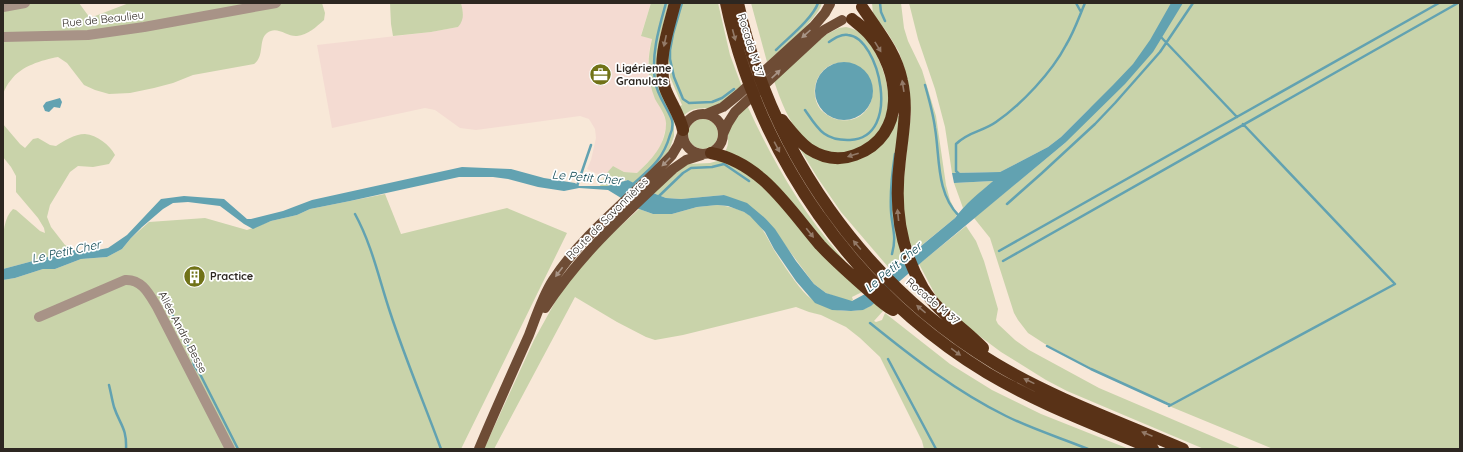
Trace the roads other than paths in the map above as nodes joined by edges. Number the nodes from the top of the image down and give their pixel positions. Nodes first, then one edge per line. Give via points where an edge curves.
1 (25, 3) edge
2 (276, 3) edge
3 (675, 3) edge
4 (726, 3) edge
5 (738, 3) edge
6 (830, 3) edge
7 (863, 4) edge
8 (3, 7) edge
9 (847, 20) junction
10 (3, 37) edge
11 (769, 103) junction
12 (706, 114) junction
13 (683, 132) junction
14 (723, 134) junction
15 (707, 154) junction
16 (628, 205) junction
17 (874, 281) junction
18 (897, 303) junction
19 (38, 317) dead end
20 (996, 364) junction
21 (230, 449) edge
22 (479, 449) edge
23 (1153, 449) edge
24 (1183, 449) edge

1 - 8 street
2 - 10 street, Rue de Beaulieu via 88,35
3 -> 13 highway via 663,54 662,74
4 -> 17 highway, Rocade M 37 via 743,67 760,111 787,165 840,244
5 - 11 highway, Rocade M 37
6 - 9 main road via 834,15
6 -> 12 main road via 814,26 739,94 715,112
7 - 9 main road via 860,14
20 -> 7 highway via 928,295 907,253 899,222 898,206 898,180 905,116 903,82 889,46
9 -> 11 highway via 870,35 882,52 893,87 892,117 878,141 852,156 835,158 823,155 811,150 799,140
14 -> 9 main road via 728,123 744,104 818,35
17 -> 11 highway, Rocade M 37 via 852,240 812,185
12 - 13 main road via 687,121
12 - 14 main road via 718,121
13 - 15 main road via 686,146 690,150
13 -> 16 main road, Route de Savonnières via 672,155 642,184
14 - 15 main road via 719,147
15 - 16 main road, Route de Savonnières via 681,163 652,190
15 -> 17 highway via 735,160 764,180 780,195 828,254
16 - 22 main road, Route de Savonnières via 568,275 544,309 529,334
17 - 18 highway
17 - 18 highway, Rocade M 37
20 -> 18 highway, Rocade M 37 via 941,326
18 -> 23 highway, Rocade M 37 via 971,362 1018,390
19 - 21 street, Allée André Besse via 125,280 134,280 147,290 157,307
24 -> 20 highway, Rocade M 37 via 1054,394

